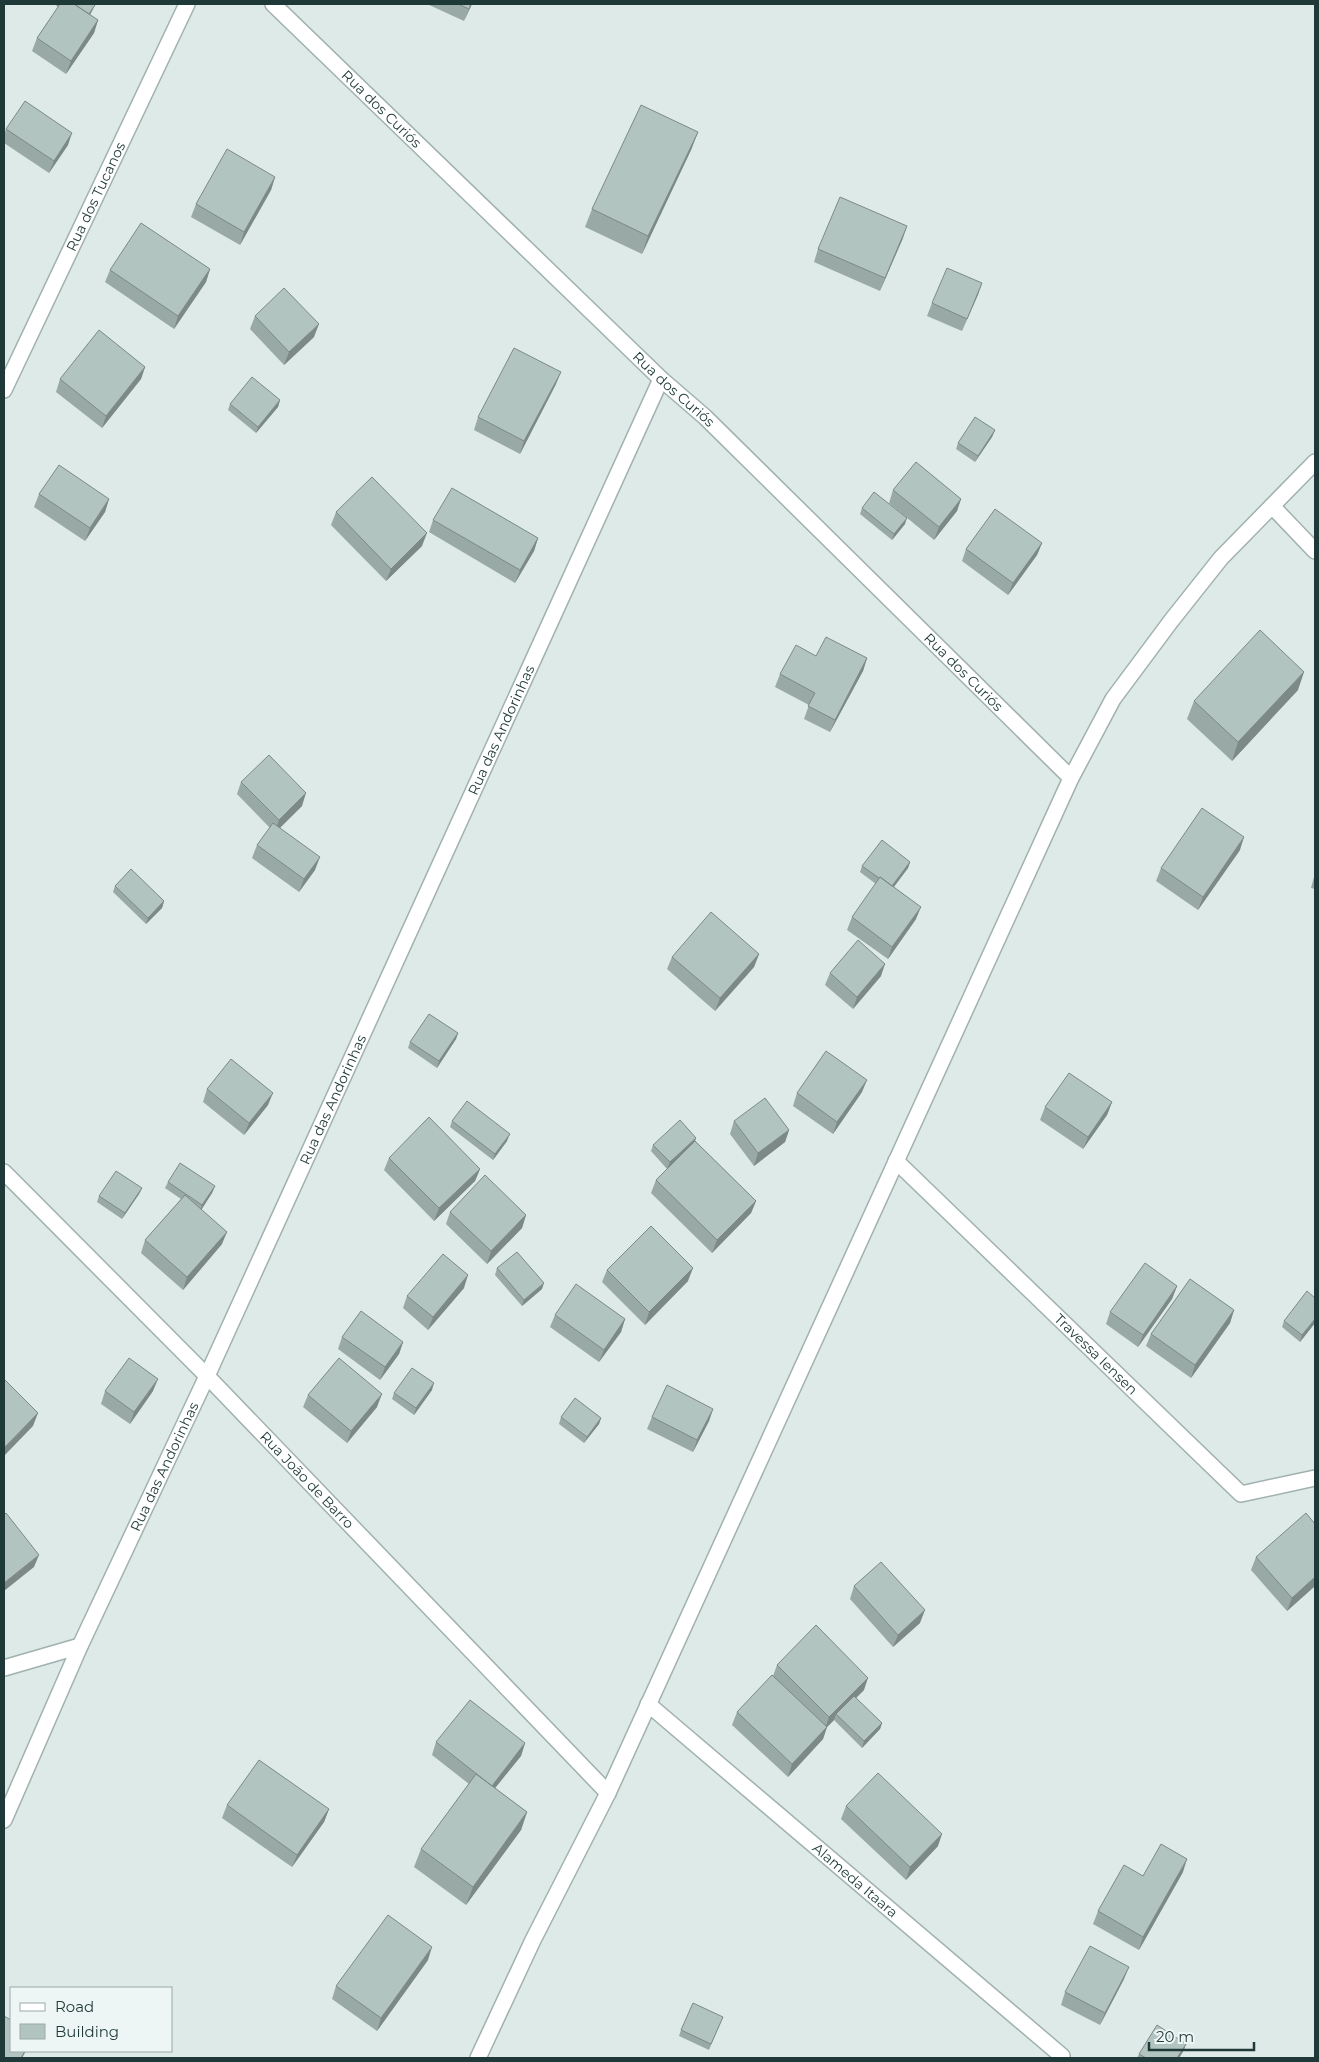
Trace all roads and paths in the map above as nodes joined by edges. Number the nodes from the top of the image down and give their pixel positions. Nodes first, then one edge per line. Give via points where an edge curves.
1 (187, 4) edge
2 (273, 4) edge
3 (661, 379) junction
4 (4, 390) edge
5 (1315, 462) edge
6 (1272, 506) junction
7 (1315, 550) edge
8 (1071, 778) junction
9 (896, 1161) junction
10 (4, 1172) edge
11 (207, 1376) junction
12 (1315, 1478) edge
13 (80, 1646) junction
14 (4, 1668) edge
15 (648, 1704) junction
16 (608, 1793) junction
17 (4, 1820) edge
18 (1062, 2056) dead end
19 (478, 2058) edge

1 - 4 street, Rua dos Tucanos
2 - 3 street, Rua dos Curiós
3 - 8 street, Rua dos Curiós via 705,417
3 - 11 street, Rua das Andorinhas
5 - 6 street
6 - 7 street
6 - 8 street via 1221,558 1113,698
8 - 9 street
9 - 12 street, Travessa Iensen via 1242,1494
9 - 15 street
10 - 11 street, Rua João de Barro
11 - 13 street, Rua das Andorinhas
11 - 16 street, Rua João de Barro
13 - 14 street
13 - 17 street, Rua das Andorinhas
15 - 16 street
15 - 18 street, Alameda Itaara
16 - 19 street via 533,1940

